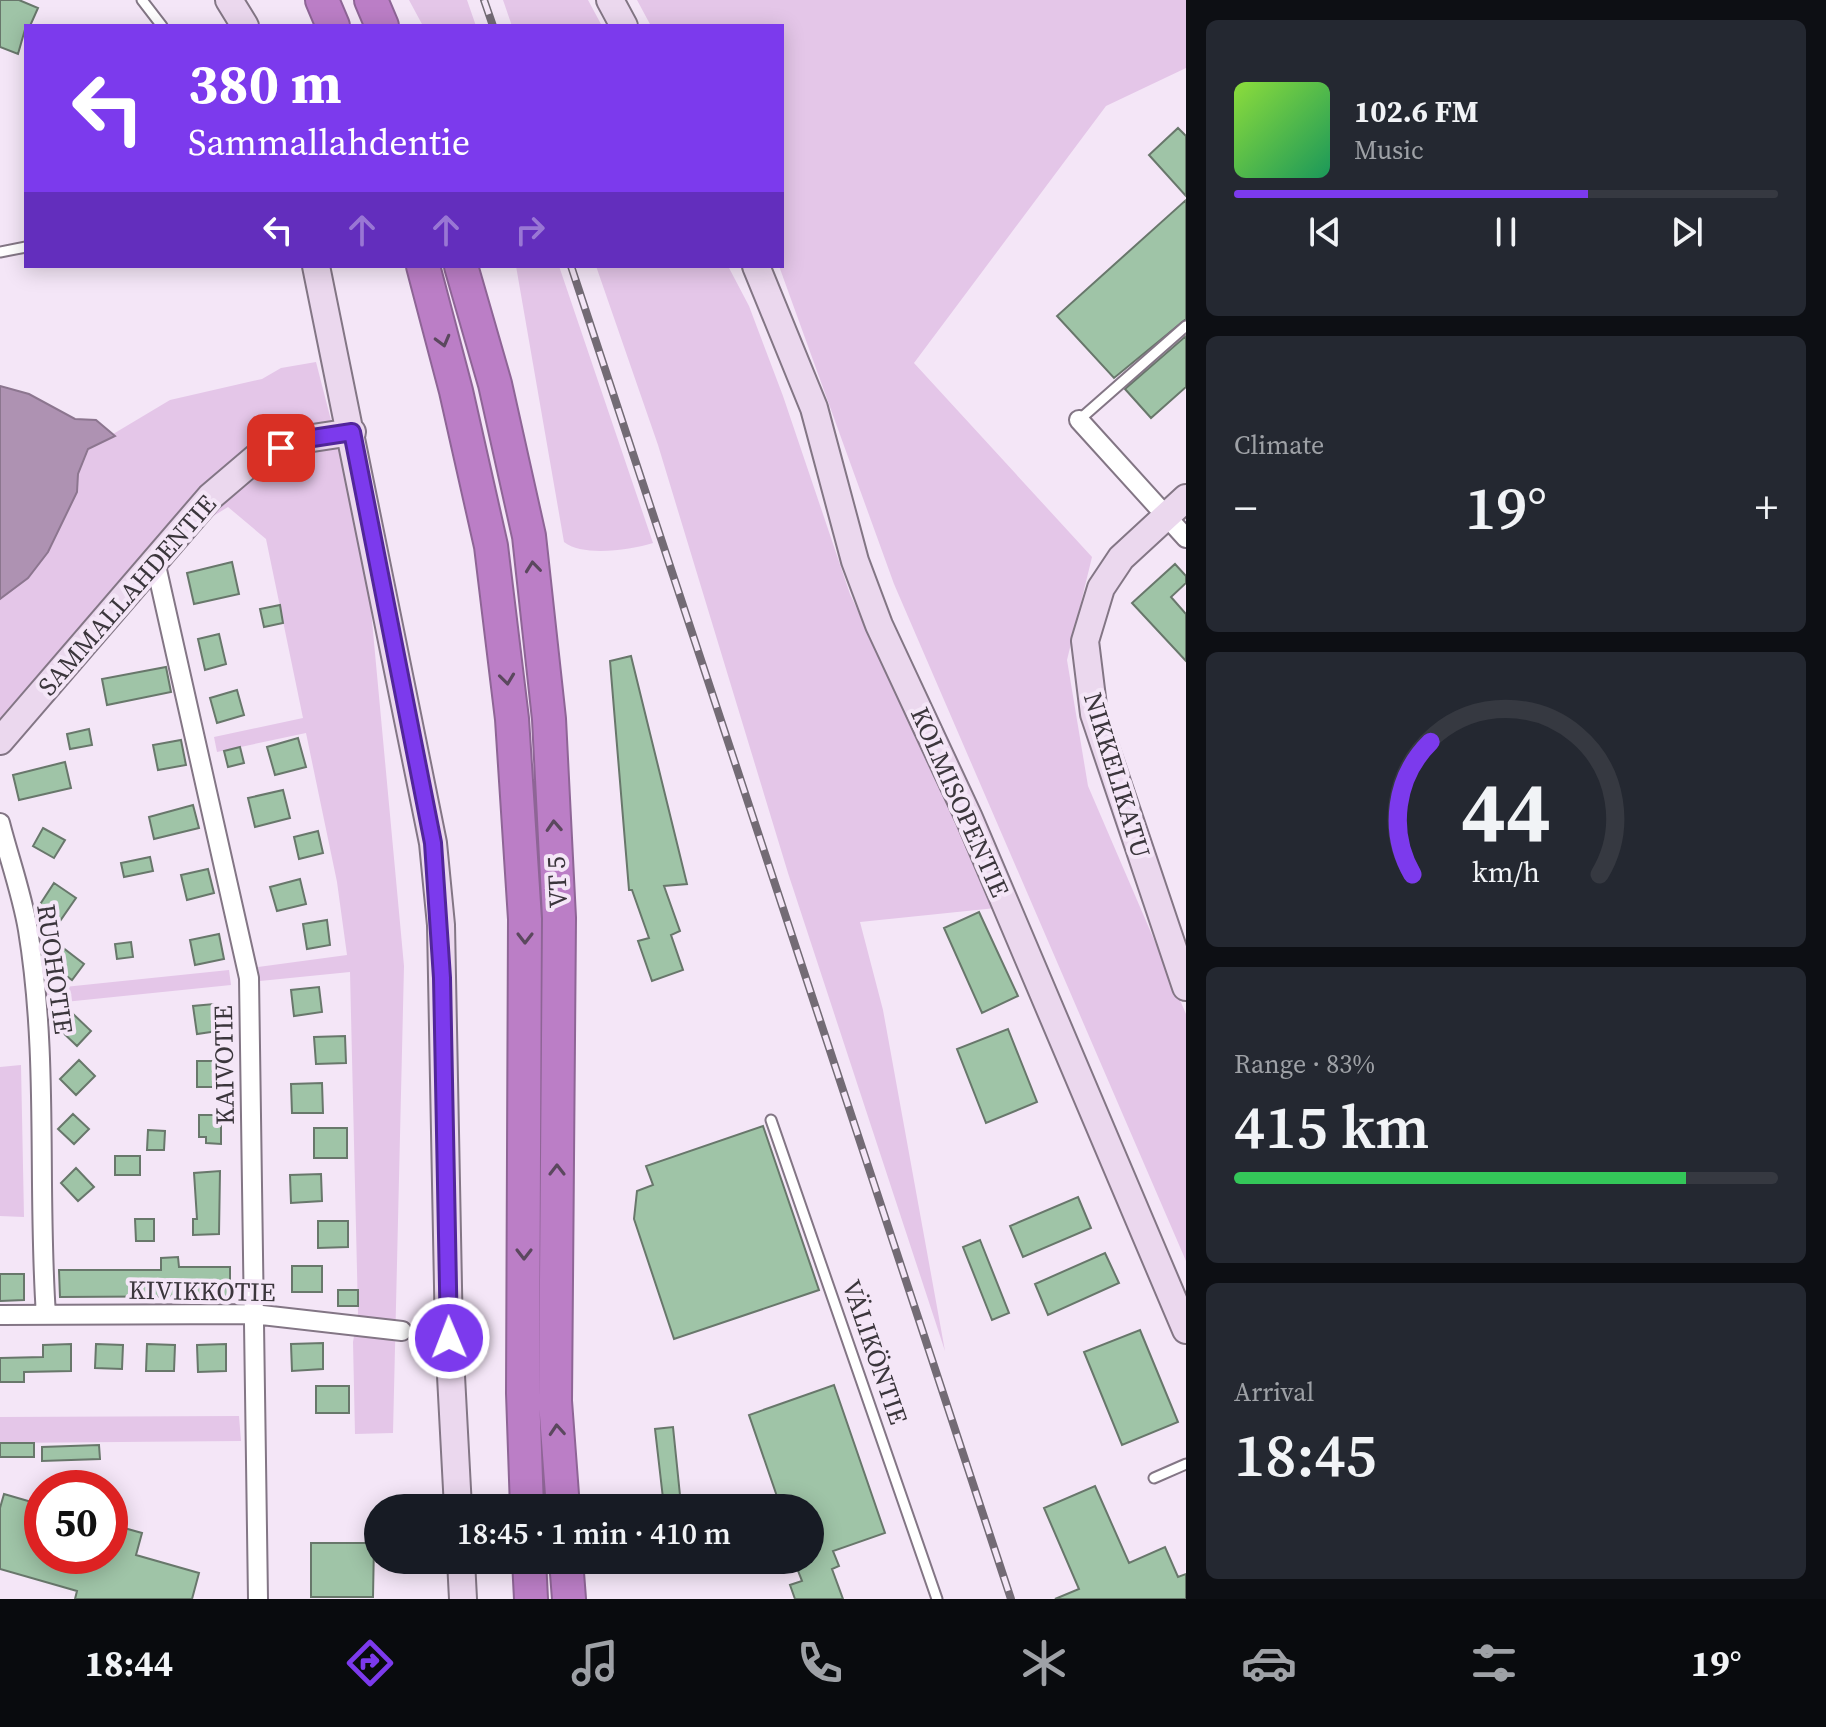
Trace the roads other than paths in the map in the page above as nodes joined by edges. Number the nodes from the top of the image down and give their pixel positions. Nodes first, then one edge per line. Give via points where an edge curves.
1 (142, 0) edge
2 (229, 0) edge
3 (322, 0) edge
4 (371, 0) edge
5 (610, 0) edge
6 (160, 24) edge
7 (244, 24) edge
8 (332, 24) edge
9 (381, 24) edge
10 (623, 24) edge
11 (24, 247) edge
12 (0, 252) edge
13 (316, 268) edge
14 (424, 268) edge
15 (462, 268) edge
16 (757, 268) edge
17 (1186, 326) edge
18 (1079, 420) joint
19 (352, 432) junction
20 (1177, 507) edge
21 (1186, 538) edge
22 (155, 561) junction
23 (0, 741) edge
24 (0, 823) edge
25 (1186, 987) edge
26 (771, 1120) dead end
27 (253, 1314) junction
28 (0, 1315) edge
29 (46, 1315) junction
30 (1186, 1330) edge
31 (402, 1331) dead end
32 (1186, 1464) edge
33 (1154, 1478) dead end
34 (457, 1494) edge
35 (527, 1494) edge
36 (562, 1494) edge
37 (462, 1574) edge
38 (530, 1574) edge
39 (567, 1574) edge
40 (258, 1599) edge
41 (463, 1599) edge
42 (531, 1599) edge
43 (569, 1599) edge
44 (937, 1599) edge

1 - 6 lane
2 - 7 main road
3 - 8 highway
4 - 9 highway
5 - 10 main road
11 - 12 lane
13 - 19 main road
14 -> 35 highway, VT 5 via 491,546 512,719 525,919
36 -> 15 highway, VT 5 via 555,1401 559,918 549,719 529,536 495,384
16 - 30 main road, KOLMISOPENTIE via 814,408 855,561 879,625 969,818
17 - 18 lane
18 - 20 street
19 - 22 main road, SAMMALLAHDENTIE via 306,439 257,457 210,497
19 - 34 main road via 433,843 441,925
20 - 21 street
20 - 25 main road, NIKKELIKATU via 1121,558 1101,588 1085,641 1094,714
22 - 23 main road, SAMMALLAHDENTIE
22 - 27 street, KAIVOTIE via 249,978
24 - 29 street, RUOHOTIE via 28,928 36,1006
26 - 44 lane, VÄLIKÖNTIE
27 - 29 street, KIVIKKOTIE
27 - 31 street, KIVIKKOTIE
27 - 40 street, KAIVOTIE
28 - 29 street, KIVIKKOTIE
32 - 33 lane
37 - 41 main road
38 - 42 highway
39 - 43 highway

